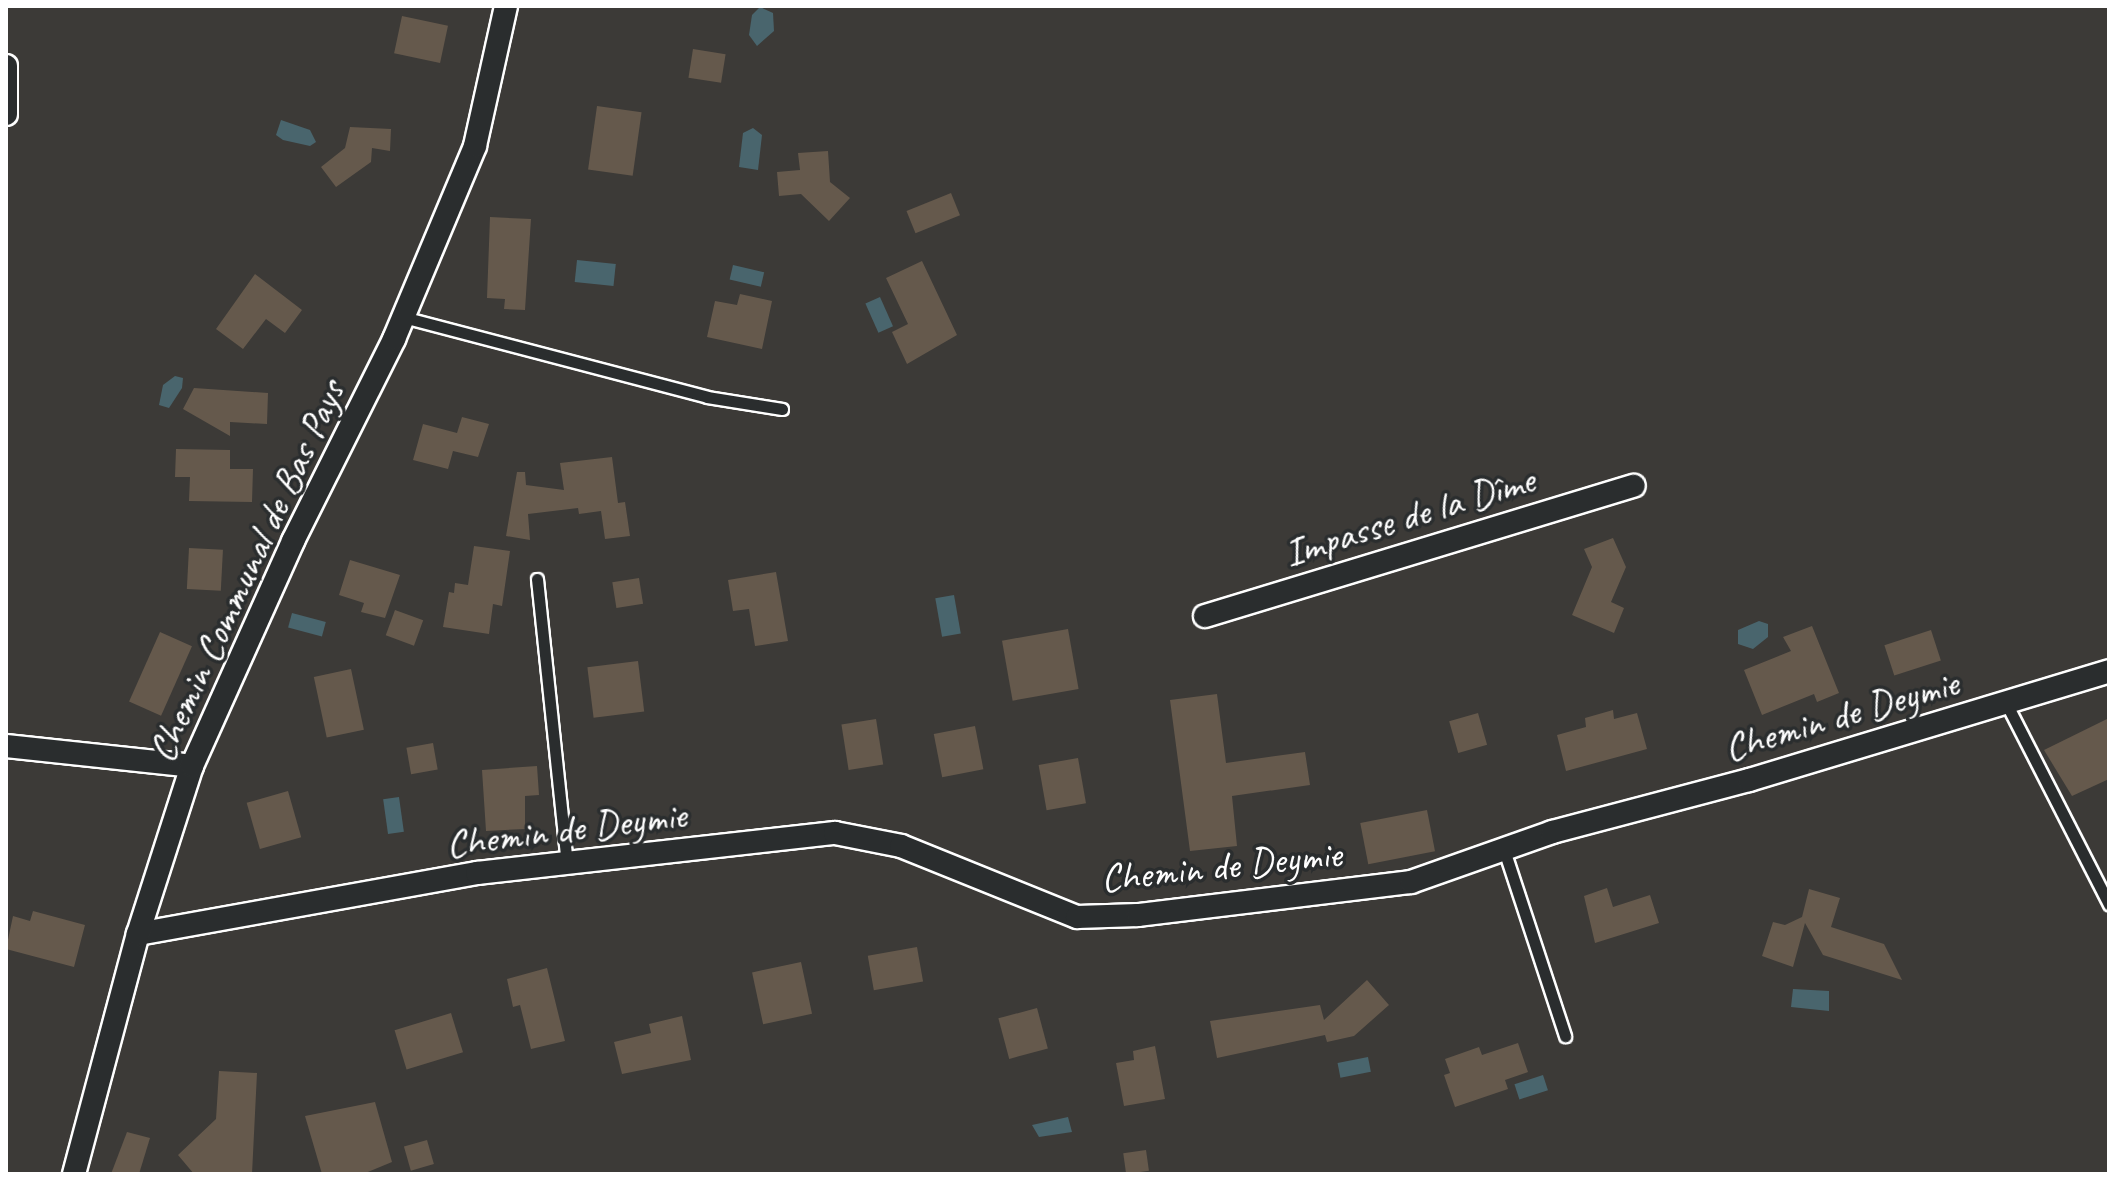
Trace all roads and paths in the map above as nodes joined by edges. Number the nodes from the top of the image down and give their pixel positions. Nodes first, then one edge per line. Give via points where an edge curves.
1 (506, 6) edge
2 (6, 66) edge
3 (6, 114) edge
4 (403, 317) junction
5 (782, 409) dead end
6 (1634, 486) dead end
7 (537, 579) dead end
8 (1205, 616) dead end
9 (2109, 671) edge
10 (2007, 705) junction
11 (6, 745) edge
12 (192, 766) junction
13 (1504, 850) junction
14 (567, 866) junction
15 (2109, 904) edge
16 (138, 934) junction
17 (1565, 1036) dead end
18 (74, 1174) edge

1 - 4 street, Chemin Communal de Bas Pays via 475,146
2 - 3 street
4 - 5 lane via 707,397
4 - 12 street, Chemin Communal de Bas Pays via 293,541
6 - 8 street, Impasse de la Dîme
7 - 14 lane
9 - 10 street, Chemin de Deymie
10 - 13 street, Chemin de Deymie via 1552,832
10 - 15 lane
11 - 12 street
12 - 16 street, Chemin Communal de Bas Pays
13 - 14 street, Chemin de Deymie via 1411,882 1138,915 1077,917 901,846 835,833
13 - 17 lane
14 - 16 street, Chemin de Deymie via 477,873
16 - 18 street, Chemin Communal de Bas Pays

